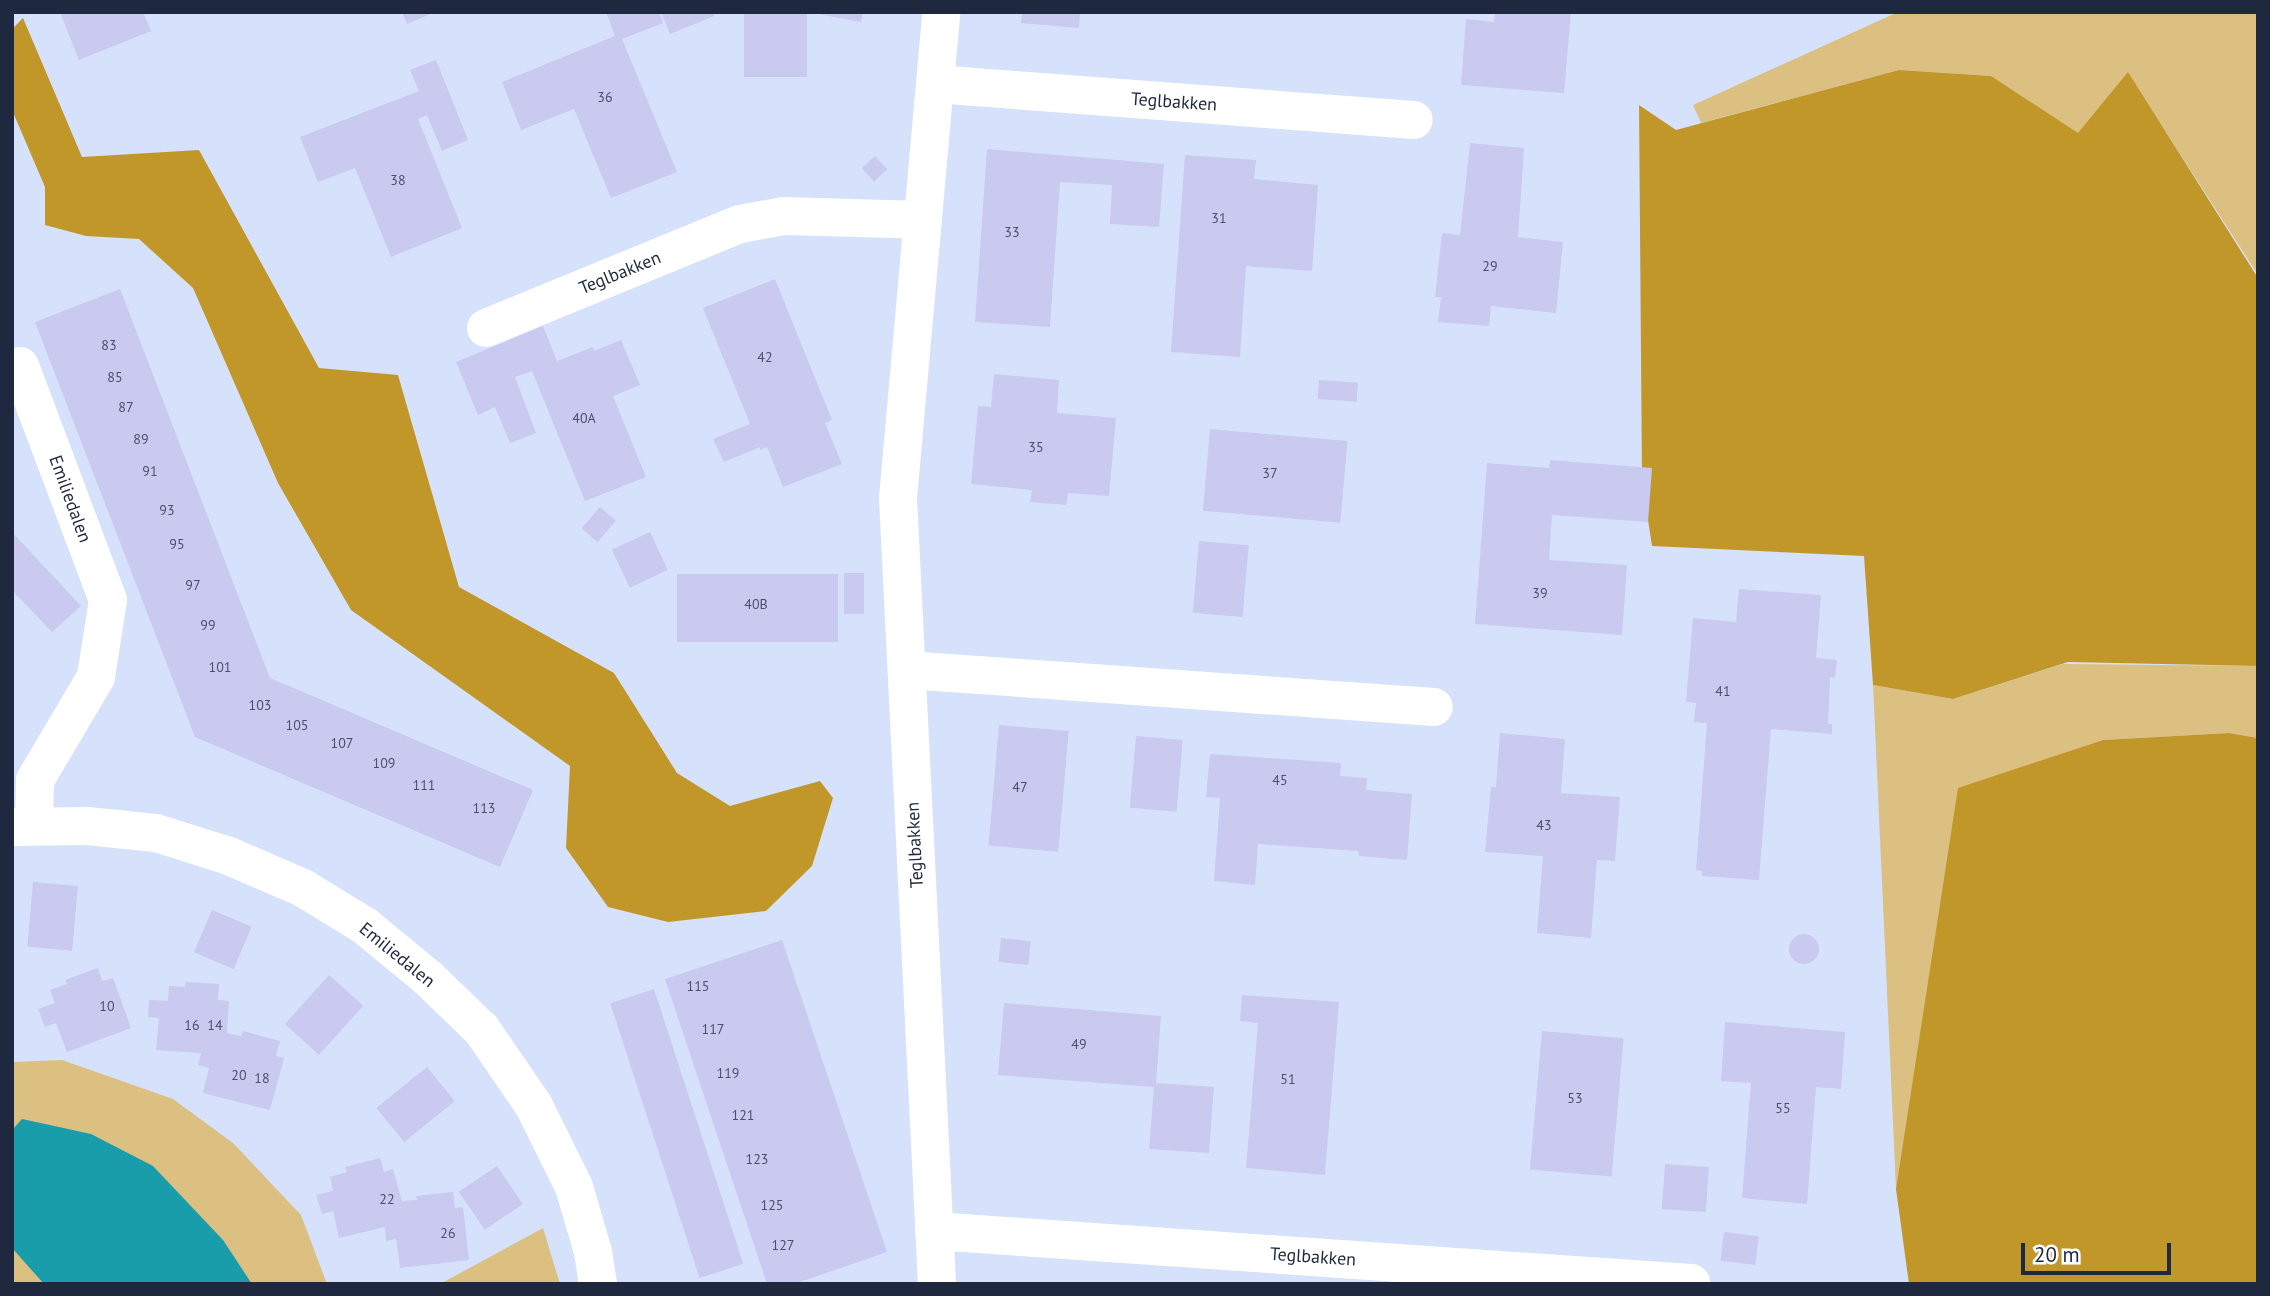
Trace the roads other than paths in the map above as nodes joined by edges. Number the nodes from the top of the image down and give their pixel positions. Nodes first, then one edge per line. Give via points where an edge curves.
1 (941, 12) edge
2 (934, 84) junction
3 (1414, 120) dead end
4 (922, 220) junction
5 (486, 328) dead end
6 (20, 366) dead end
7 (906, 670) junction
8 (1434, 707) dead end
9 (23, 826) edge
10 (934, 1231) junction
11 (1692, 1283) edge
12 (598, 1284) edge
13 (937, 1284) edge

1 - 2 street, Teglbakken
2 - 3 street, Teglbakken
2 - 4 street, Teglbakken
4 - 5 street, Teglbakken via 784,216 740,224
4 - 7 street, Teglbakken via 898,498
6 - 9 street, Emiliedalen via 108,600 96,677 35,780
7 - 8 street
7 - 10 street, Teglbakken
9 - 12 street, Emiliedalen via 156,833 229,856 303,888 365,926 482,1030 534,1106 573,1186
10 - 11 street, Teglbakken
10 - 13 street, Teglbakken

